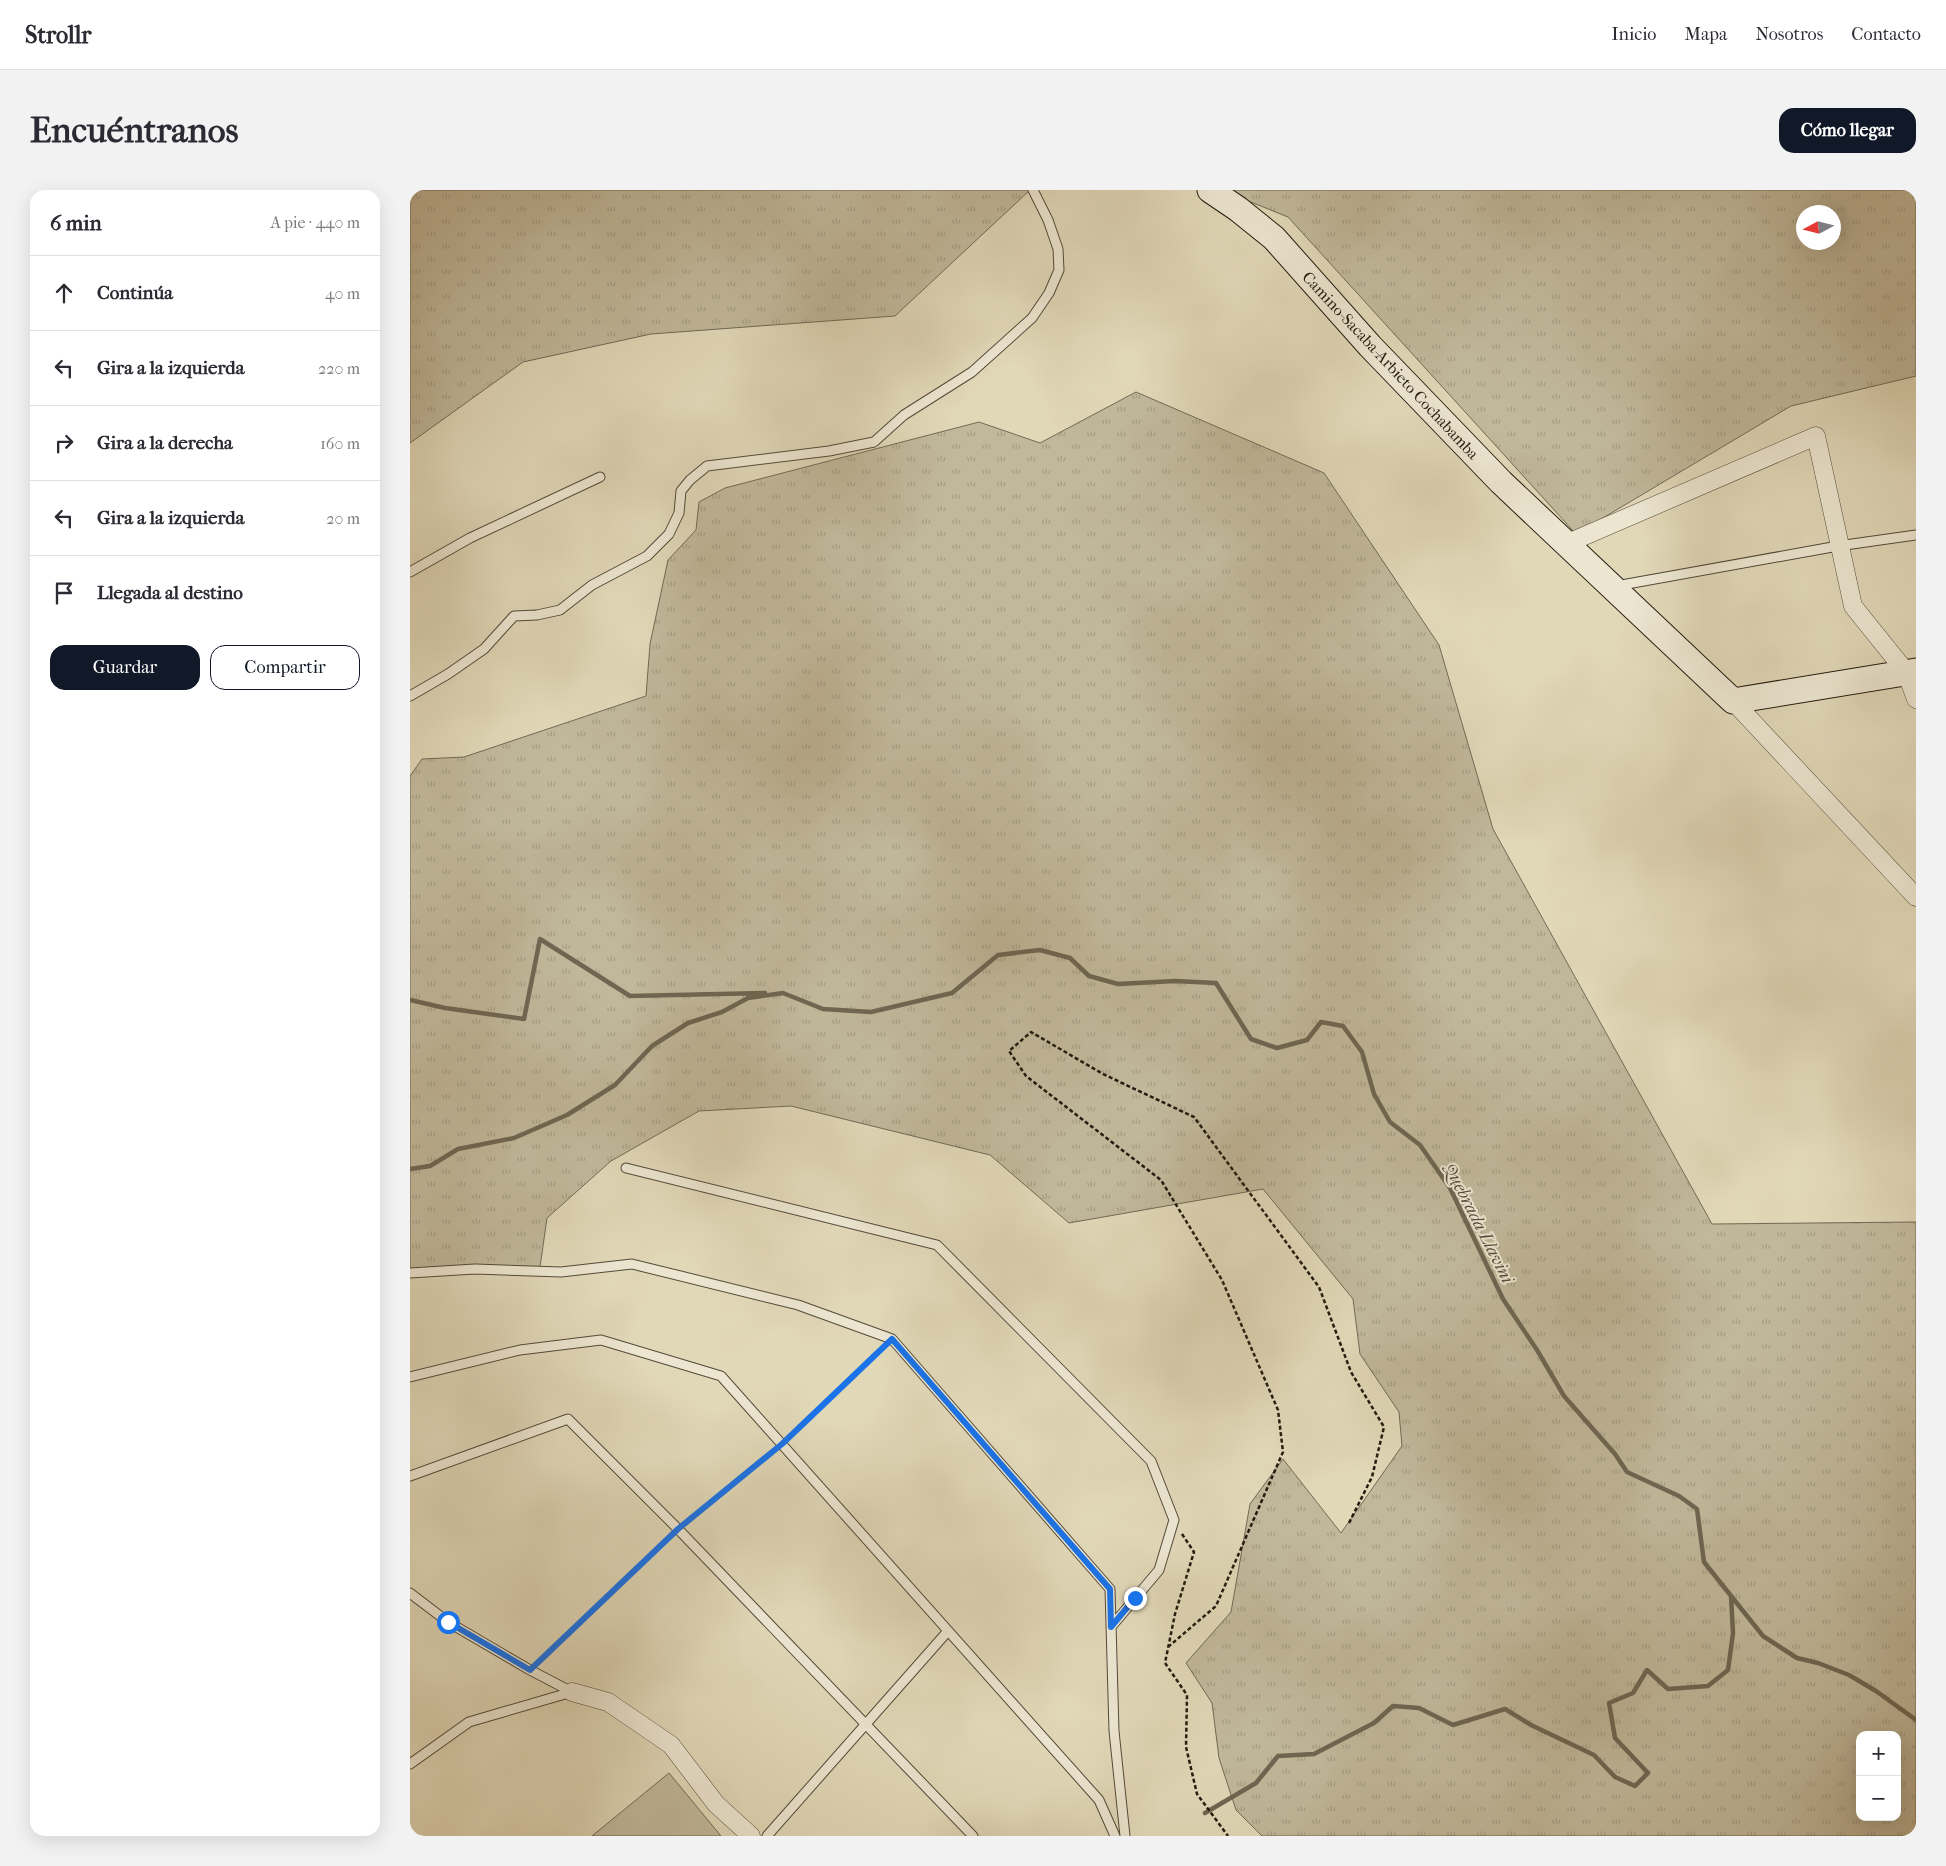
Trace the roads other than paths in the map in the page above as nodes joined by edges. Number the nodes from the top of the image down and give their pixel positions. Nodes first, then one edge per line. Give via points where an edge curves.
1 (1033, 190) edge
2 (1210, 190) edge
3 (600, 477) dead end
4 (1916, 535) edge
5 (1568, 543) junction
6 (1838, 546) junction
7 (410, 572) edge
8 (1613, 586) junction
9 (1911, 672) edge
10 (410, 696) edge
11 (1916, 699) edge
12 (1733, 701) junction
13 (1916, 897) edge
14 (626, 1168) dead end
15 (410, 1274) edge
16 (410, 1377) edge
17 (410, 1476) edge
18 (410, 1593) edge
19 (1111, 1627) junction
20 (948, 1632) junction
21 (572, 1692) junction
22 (866, 1724) junction
23 (410, 1764) edge
24 (751, 1836) edge
25 (767, 1836) edge
26 (974, 1836) edge
27 (1115, 1836) edge
28 (1125, 1836) edge

1 - 10 lane via 1058,249 1059,270 1049,293 1032,318 972,372 904,415 874,442 707,466 681,491 679,513 669,534 647,556 592,585 560,610 514,616 484,649
2 - 5 street, Camino-Sacaba-Arbieto Cochabamba via 1274,238 1438,418 1515,496
3 - 7 lane via 470,538
4 - 6 lane
5 - 6 street via 1816,436
5 - 8 street, Camino-Sacaba-Arbieto Cochabamba
6 - 8 lane
6 - 9 street via 1853,606
8 - 12 street, Camino-Sacaba-Arbieto Cochabamba
9 - 11 street
9 - 12 street
12 - 13 street
14 - 19 lane via 937,1245 1150,1461 1174,1520 1159,1570
15 - 19 lane via 475,1270 561,1272 632,1264 798,1305 892,1339 1110,1589
16 - 20 lane via 520,1350 601,1340 721,1376
17 - 22 lane via 568,1419
18 - 21 lane via 448,1622
19 - 28 lane via 1114,1731
20 - 22 lane
20 - 27 lane via 1099,1800
21 - 23 lane via 469,1722
21 - 24 street via 608,1702 671,1745 716,1804
22 - 25 lane
22 - 26 lane

